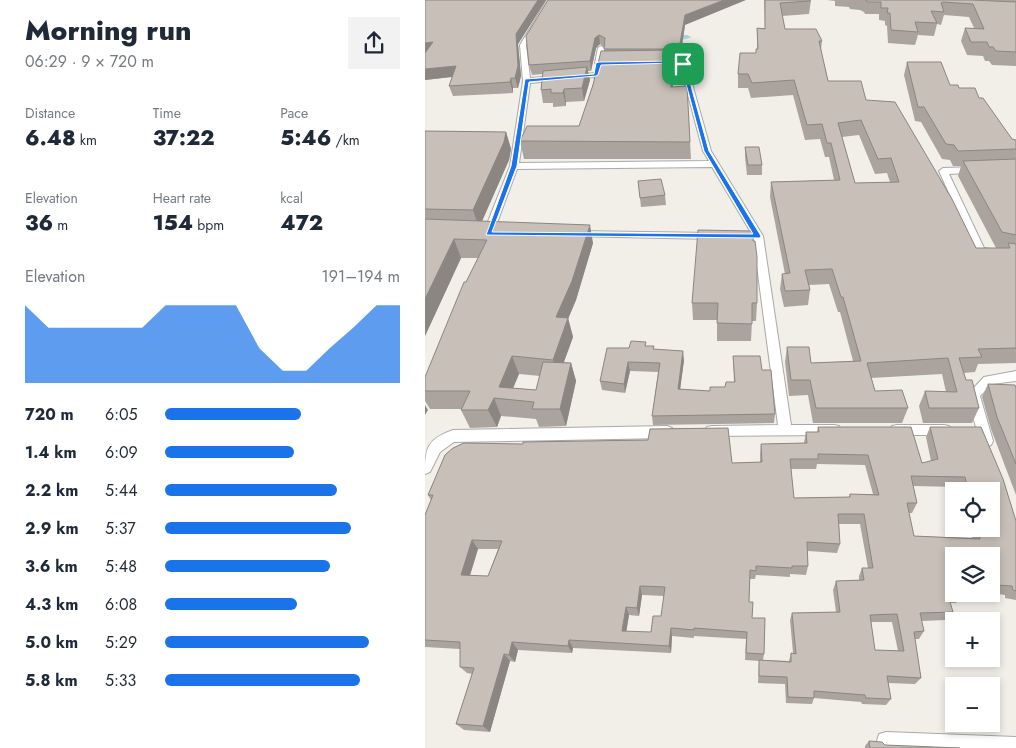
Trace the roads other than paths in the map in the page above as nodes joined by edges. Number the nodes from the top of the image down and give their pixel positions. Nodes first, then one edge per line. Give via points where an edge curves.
1 (550, 0) edge
2 (601, 48) dead end
3 (647, 62) edge
4 (599, 63) junction
5 (608, 63) edge
6 (527, 80) junction
7 (715, 164) junction
8 (514, 166) junction
9 (987, 169) edge
10 (488, 234) edge
11 (568, 234) edge
12 (728, 236) edge
13 (1016, 256) edge
14 (1016, 376) edge
15 (785, 430) junction
16 (844, 430) edge
17 (883, 430) edge
18 (972, 430) junction
19 (678, 432) edge
20 (697, 432) edge
21 (992, 455) edge
22 (425, 468) edge
23 (886, 741) dead end
24 (1016, 746) edge

1 - 6 street via 523,45
2 - 4 street
3 - 7 street via 683,64 707,151
4 - 5 street
4 - 6 street via 595,79
6 - 8 street via 515,136
7 - 8 street
7 - 15 street via 753,236
8 - 10 street
9 - 13 street via 943,171 980,251
11 - 12 street
14 - 18 street via 988,380 973,395
15 - 16 street
15 - 20 street
17 - 18 street
18 - 21 street
19 - 22 street via 453,436 436,445
23 - 24 street

